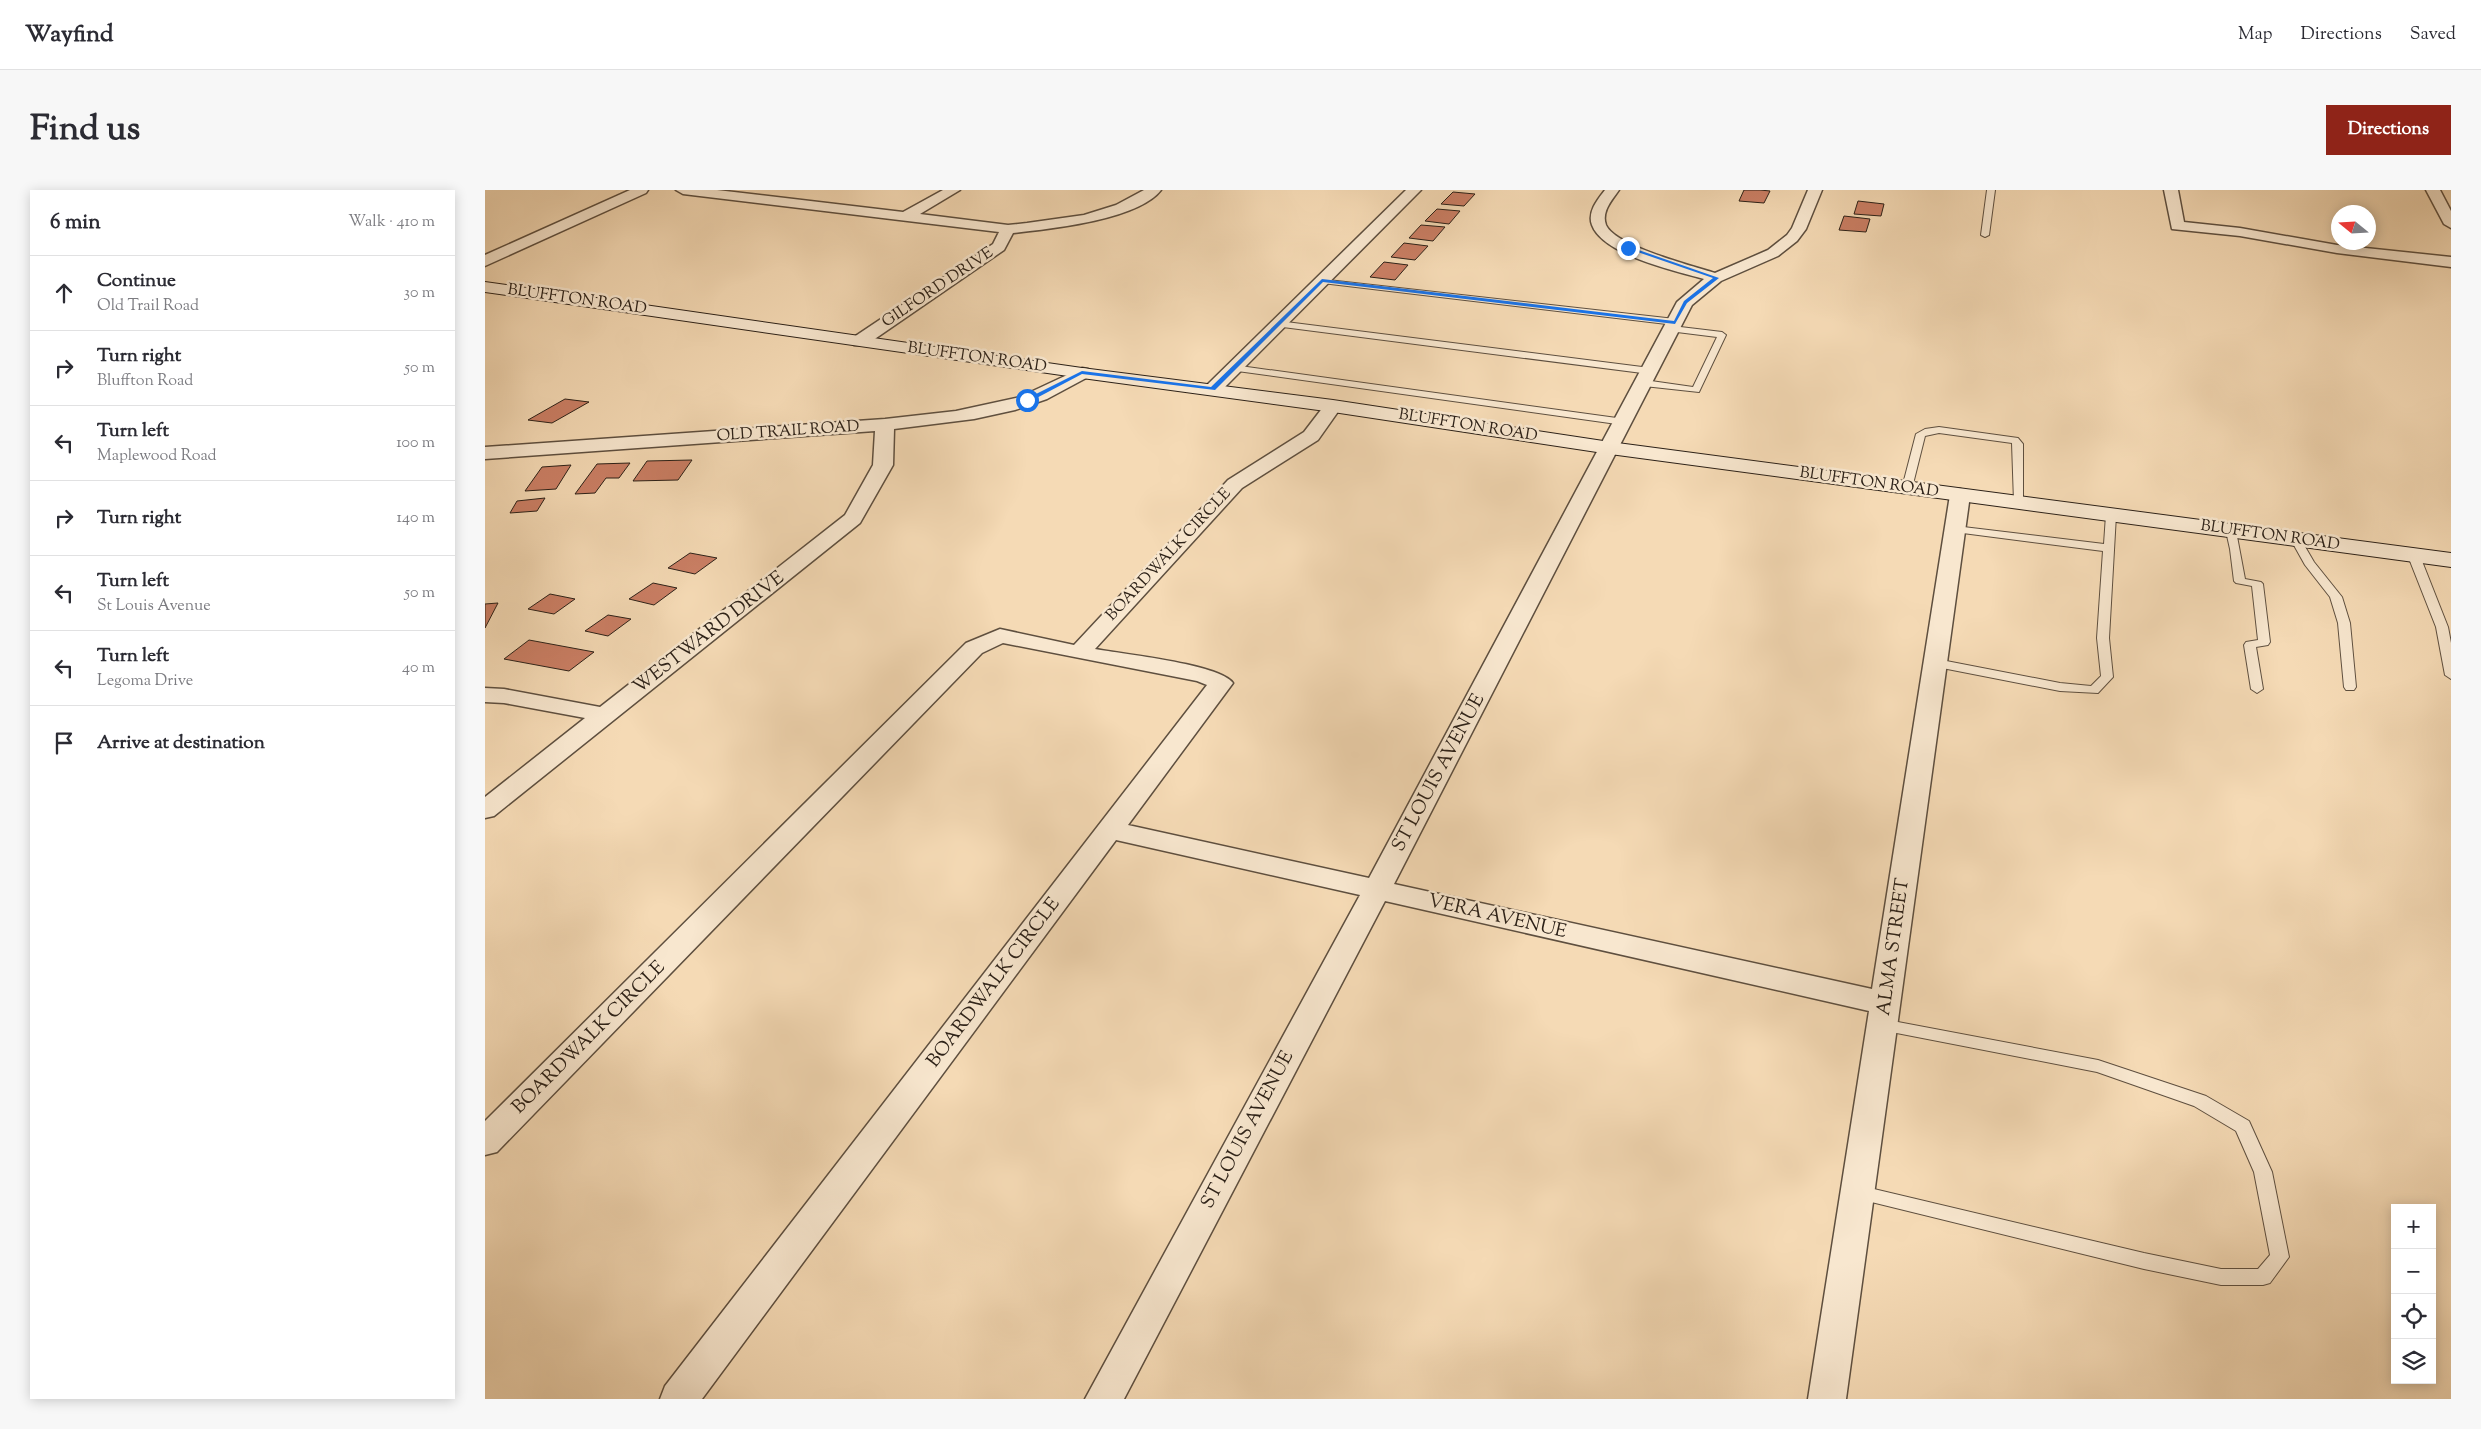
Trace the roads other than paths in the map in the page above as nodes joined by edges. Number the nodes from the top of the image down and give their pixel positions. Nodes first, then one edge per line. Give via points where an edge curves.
1 (641, 190) edge
2 (683, 190) edge
3 (748, 190) edge
4 (953, 190) edge
5 (1154, 190) edge
6 (1413, 190) edge
7 (1612, 190) edge
8 (1815, 190) edge
9 (1991, 190) edge
10 (2171, 190) edge
11 (2433, 190) edge
12 (735, 196) junction
13 (905, 217) junction
14 (2451, 224) edge
15 (1008, 229) junction
16 (1985, 235) dead end
17 (485, 261) edge
18 (2451, 262) edge
19 (1716, 278) junction
20 (1322, 281) junction
21 (485, 286) edge
22 (1278, 324) junction
23 (1674, 326) junction
24 (860, 341) junction
25 (1233, 368) junction
26 (1082, 372) junction
27 (1647, 377) junction
28 (1213, 389) junction
29 (1333, 406) junction
30 (1624, 422) junction
31 (885, 425) junction
32 (1610, 448) junction
33 (485, 454) edge
34 (1907, 488) junction
35 (1960, 495) junction
36 (2019, 502) junction
37 (2111, 515) junction
38 (1955, 529) junction
39 (2231, 531) junction
40 (2296, 540) junction
41 (2107, 548) junction
42 (2414, 556) junction
43 (2451, 560) edge
44 (1079, 653) junction
45 (1935, 663) junction
46 (2451, 675) edge
47 (2350, 687) dead end
48 (2257, 689) dead end
49 (485, 695) edge
50 (606, 715) junction
51 (485, 810) edge
52 (1109, 830) junction
53 (1377, 890) junction
54 (1884, 1014) junction
55 (485, 1142) edge
56 (1857, 1192) junction
57 (679, 1399) edge
58 (1104, 1399) edge
59 (1827, 1399) edge

1 - 17 street
2 - 12 street
3 - 12 street
4 - 13 street
5 - 15 street via 1138,202 1101,216
6 - 20 street
7 - 19 street via 1597,216 1599,227 1610,238 1659,260
8 - 19 street, ST LOUIS AVENUE via 1792,238 1773,253
9 - 16 lane
10 - 18 street via 2177,226
11 - 14 street
12 - 13 street
13 - 15 street
15 - 24 street, GILFORD DRIVE via 999,248
19 - 23 street, ST LOUIS AVENUE via 1685,302
20 - 22 street
20 - 23 lane
21 - 24 main road, BLUFFTON ROAD
22 - 25 street
22 - 27 lane
23 - 27 street, ST LOUIS AVENUE
23 - 27 lane via 1722,335 1696,390
24 - 26 main road, BLUFFTON ROAD
25 - 28 street
25 - 30 lane
26 - 28 main road, BLUFFTON ROAD
26 - 31 street, OLD TRAIL ROAD via 1027,400 985,411
27 - 30 street, ST LOUIS AVENUE
28 - 29 main road, BLUFFTON ROAD
29 - 32 main road, BLUFFTON ROAD
29 - 44 street, BOARDWALK CIRCLE via 1311,436 1235,484
30 - 32 street, ST LOUIS AVENUE
31 - 33 street, OLD TRAIL ROAD
31 - 50 street, WESTWARD DRIVE via 883,465 853,519
32 - 34 main road, BLUFFTON ROAD
32 - 53 street, ST LOUIS AVENUE
34 - 35 main road, BLUFFTON ROAD
34 - 36 lane via 1921,434 1927,431 2001,437 2015,440 2018,444
35 - 36 main road, BLUFFTON ROAD
35 - 38 street, ALMA STREET
36 - 37 main road, BLUFFTON ROAD
37 - 39 main road, BLUFFTON ROAD
37 - 41 lane
38 - 41 lane
38 - 45 street, ALMA STREET
39 - 40 main road, BLUFFTON ROAD
39 - 48 lane via 2240,581 2257,584 2264,642 2250,645
40 - 42 main road, BLUFFTON ROAD
40 - 47 lane via 2309,563 2336,597 2345,623
41 - 45 lane via 2103,638 2107,677 2094,690 2060,687
42 - 43 main road, BLUFFTON ROAD
42 - 46 lane via 2442,628
44 - 52 street, BOARDWALK CIRCLE via 1203,676 1221,683
44 - 55 street, BOARDWALK CIRCLE via 1000,636 974,648
45 - 54 street, ALMA STREET
49 - 50 street
50 - 51 street, WESTWARD DRIVE
52 - 53 street, VERA AVENUE
52 - 57 street, BOARDWALK CIRCLE
53 - 54 street, VERA AVENUE
53 - 58 street, ST LOUIS AVENUE
54 - 56 street, ALMA STREET
54 - 56 lane via 2098,1066 2200,1101 2243,1126 2263,1172 2280,1257 2263,1277 2221,1277
56 - 59 street, ALMA STREET

